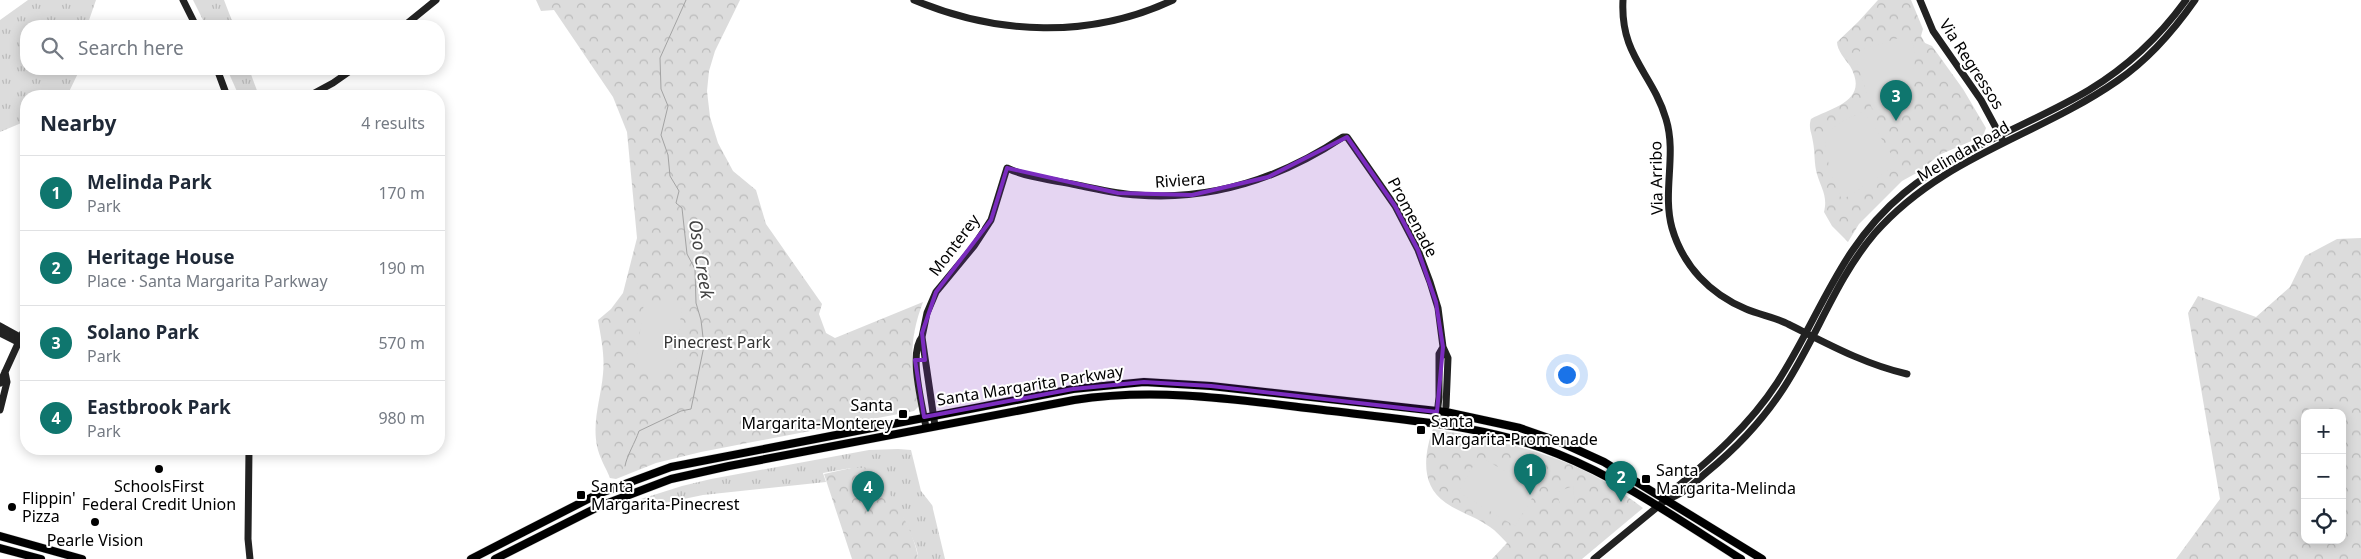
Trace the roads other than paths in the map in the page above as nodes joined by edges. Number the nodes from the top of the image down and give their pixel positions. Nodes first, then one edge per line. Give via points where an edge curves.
1 (183, 0) edge
2 (436, 0) edge
3 (914, 0) edge
4 (1173, 0) edge
5 (1623, 0) edge
6 (1920, 0) edge
7 (2186, 0) edge
8 (2195, 0) edge
9 (193, 20) edge
10 (411, 20) edge
11 (219, 75) edge
12 (344, 75) edge
13 (225, 90) edge
14 (320, 90) edge
15 (2000, 135) junction
16 (1347, 137) joint
17 (2004, 142) junction
18 (1007, 168) joint
19 (0, 326) edge
20 (1804, 332) junction
21 (0, 333) edge
22 (1812, 336) junction
23 (922, 337) junction
24 (19, 340) junction
25 (1443, 347) junction
26 (915, 360) junction
27 (925, 360) junction
28 (5, 372) junction
29 (1439, 373) junction
30 (1448, 373) junction
31 (1906, 374) dead end
32 (0, 383) edge
33 (1446, 409) junction
34 (0, 410) edge
35 (1437, 412) junction
36 (933, 415) junction
37 (924, 417) junction
38 (1436, 424) junction
39 (1445, 425) junction
40 (936, 426) junction
41 (926, 428) junction
42 (249, 455) edge
43 (1667, 499) junction
44 (1658, 507) junction
45 (0, 536) edge
46 (0, 548) edge
47 (41, 559) edge
48 (82, 559) edge
49 (250, 559) edge
50 (470, 559) edge
51 (496, 559) edge
52 (1594, 559) edge
53 (1741, 559) edge
54 (1762, 559) edge

1 - 9 main road
2 - 10 main road
3 - 4 main road via 975,21 1043,28 1081,26 1110,20
5 - 20 main road, Via Arribo via 1622,17 1630,49 1660,102 1668,125 1671,154 1669,209 1686,261 1709,288 1733,304
6 - 15 main road, Via Regressos via 1933,31 1981,100
7 - 15 main road, Melinda Road via 2158,34 2115,73 2074,98
8 - 17 main road, Melinda Road via 2172,30 2126,74 2083,102
11 - 13 main road
12 - 14 main road
15 - 17 main road, Via Regressos
15 - 20 main road, Melinda Road via 1934,171 1885,210 1842,264
16 - 18 main road, Riviera via 1268,178 1192,195 1118,193
16 - 25 main road, Promenade via 1395,206 1418,250 1436,302
17 - 22 main road, Melinda Road via 1946,172 1894,213 1849,268
18 - 23 main road, Monterey via 991,220 936,292
19 - 24 main road
20 - 22 main road, Via Arribo
20 - 43 main road, Melinda Road via 1778,382 1752,417
21 - 24 main road
22 - 31 main road, Via Arribo via 1857,359
22 - 43 main road, Melinda Road via 1780,394 1759,422 1721,461 1679,496
23 - 26 main road, Monterey
23 - 27 main road, Monterey
24 - 28 main road
25 - 29 main road, Promenade via 1439,354
25 - 30 main road, Promenade via 1448,358
26 - 27 main road
26 - 37 main road, Monterey
27 - 36 main road, Monterey
28 - 32 main road
28 - 34 main road via 8,382
29 - 30 main road
29 - 35 main road, Promenade
30 - 33 main road, Promenade
33 - 35 main road, Santa Margarita Parkway
33 - 39 main road, Promenade
33 - 43 main road, Santa Margarita Parkway via 1560,442 1604,462
35 - 36 main road, Santa Margarita Parkway via 1211,386 1144,382 1081,388
35 - 38 main road, Promenade
36 - 37 main road, Santa Margarita Parkway
36 - 40 main road, Monterey
37 - 41 main road, Monterey
37 - 50 main road, Santa Margarita Parkway via 700,460 654,472 593,496
38 - 39 main road, Santa Margarita Parkway
38 - 40 main road, Santa Margarita Parkway via 1156,393 1088,398
39 - 44 main road, Santa Margarita Parkway via 1510,437 1557,453 1602,474
40 - 41 main road, Santa Margarita Parkway
41 - 51 main road, Santa Margarita Parkway via 670,479 606,503
42 - 49 main road
43 - 44 main road, Melinda Road
43 - 54 main road, Santa Margarita Parkway
44 - 52 main road, Melinda Road
44 - 53 main road, Santa Margarita Parkway
45 - 48 main road
46 - 47 main road

